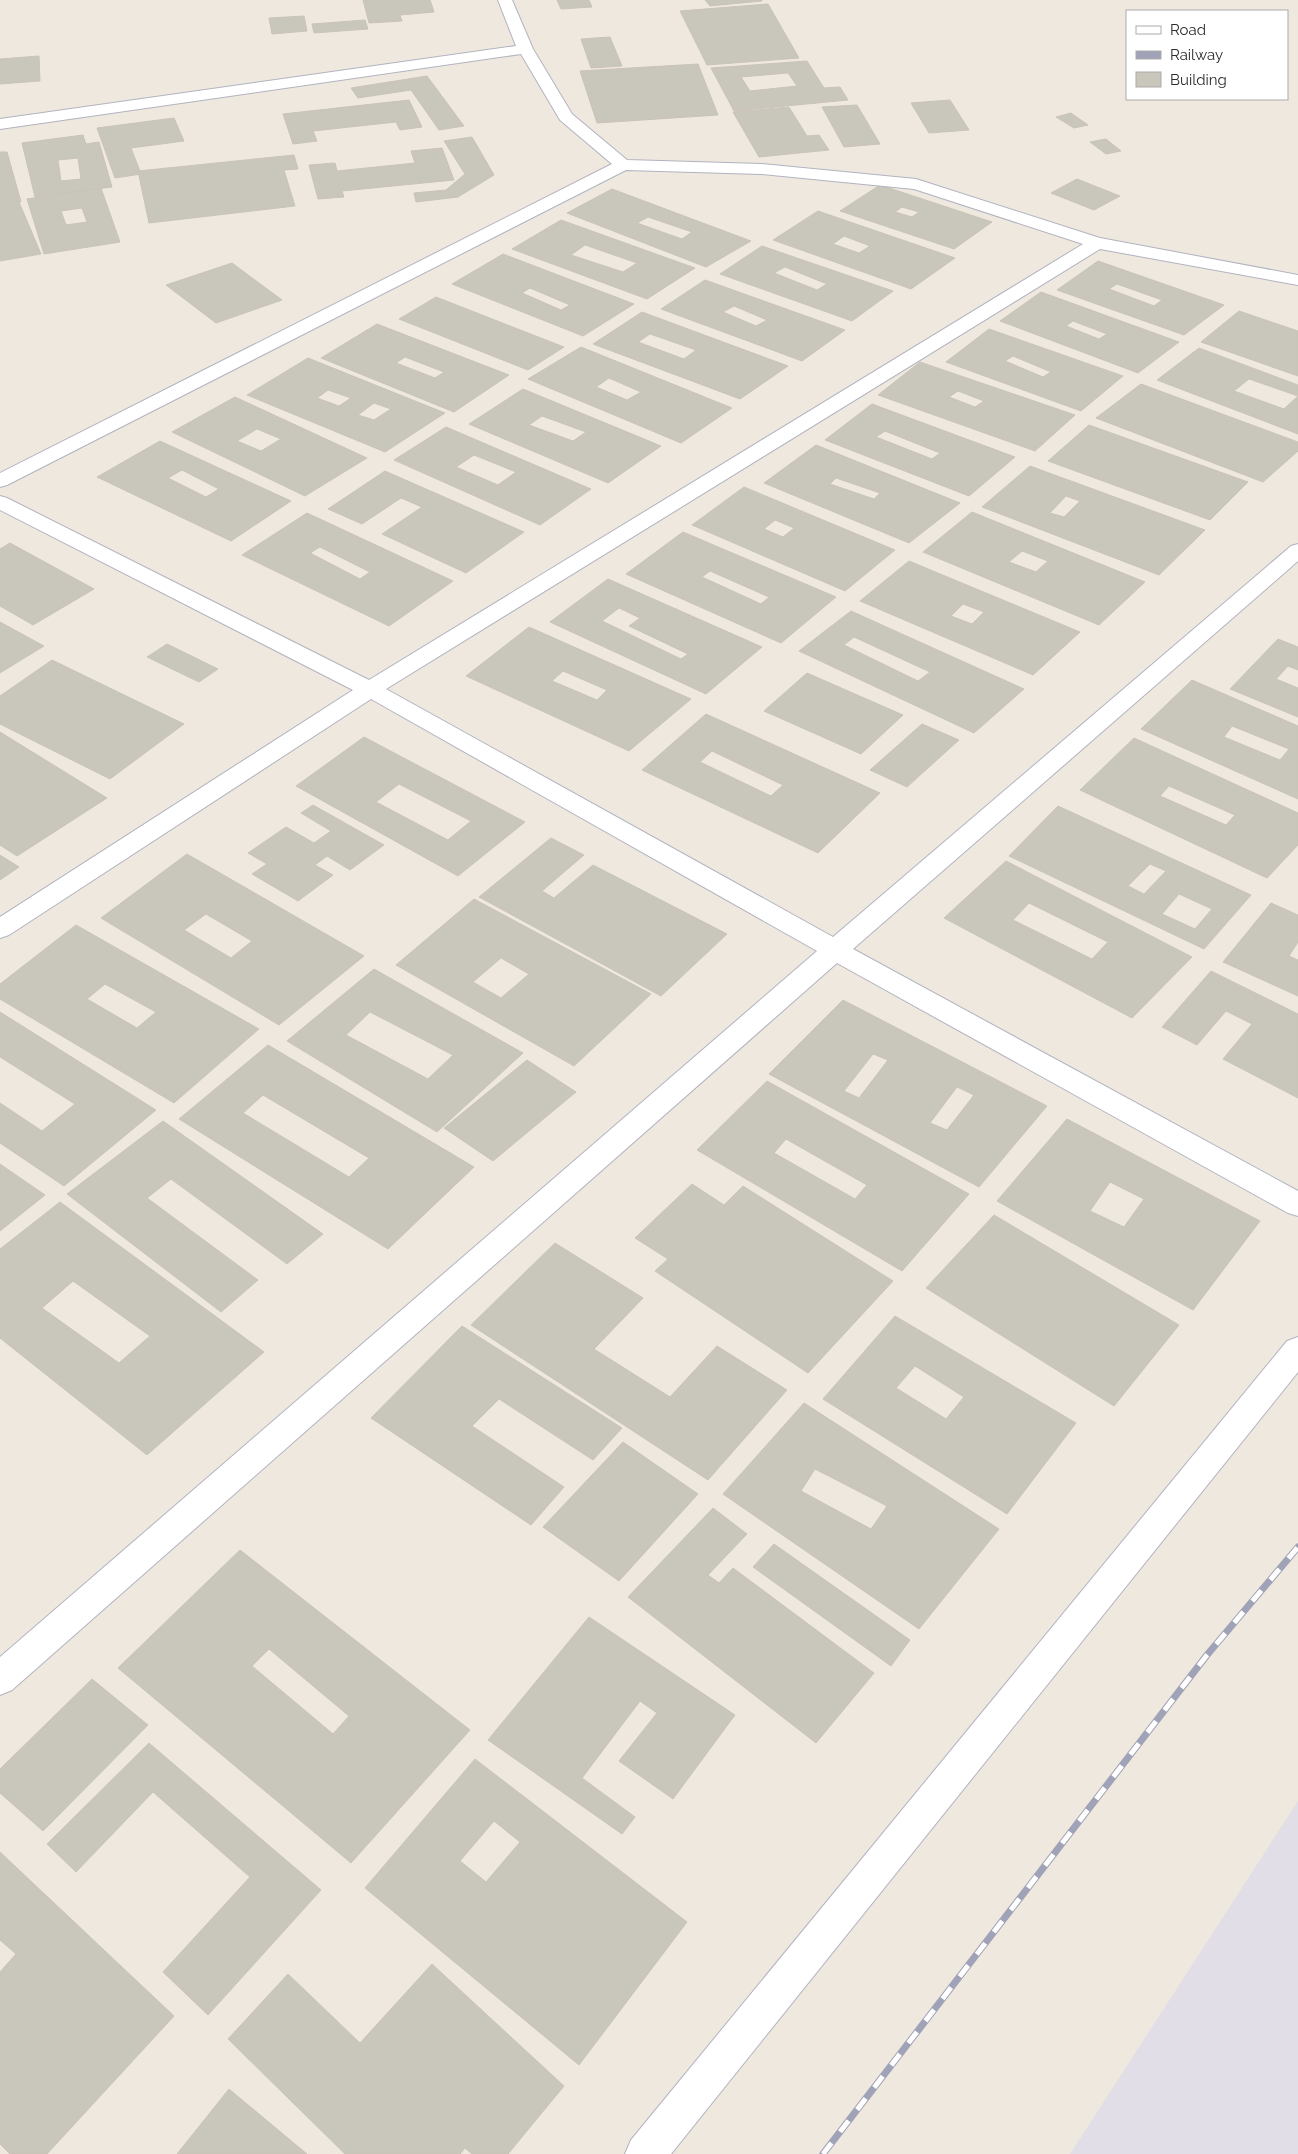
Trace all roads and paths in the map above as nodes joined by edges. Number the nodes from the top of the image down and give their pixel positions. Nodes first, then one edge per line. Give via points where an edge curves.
1 (505, 0) edge
2 (525, 49) junction
3 (0, 124) edge
4 (623, 165) junction
5 (1097, 242) junction
6 (1298, 280) edge
7 (0, 481) edge
8 (0, 502) edge
9 (1298, 550) edge
10 (370, 688) junction
11 (0, 929) edge
12 (835, 950) junction
13 (1298, 1205) edge
14 (1298, 1350) edge
15 (0, 1679) edge
16 (645, 2154) edge

1 - 2 street
2 - 3 street
2 - 4 street via 566,117
4 - 5 street via 761,169 916,184
4 - 7 street
5 - 6 street
5 - 10 street
8 - 10 street
9 - 12 street
10 - 11 street
10 - 12 street
12 - 13 street
12 - 15 street
14 - 16 street

